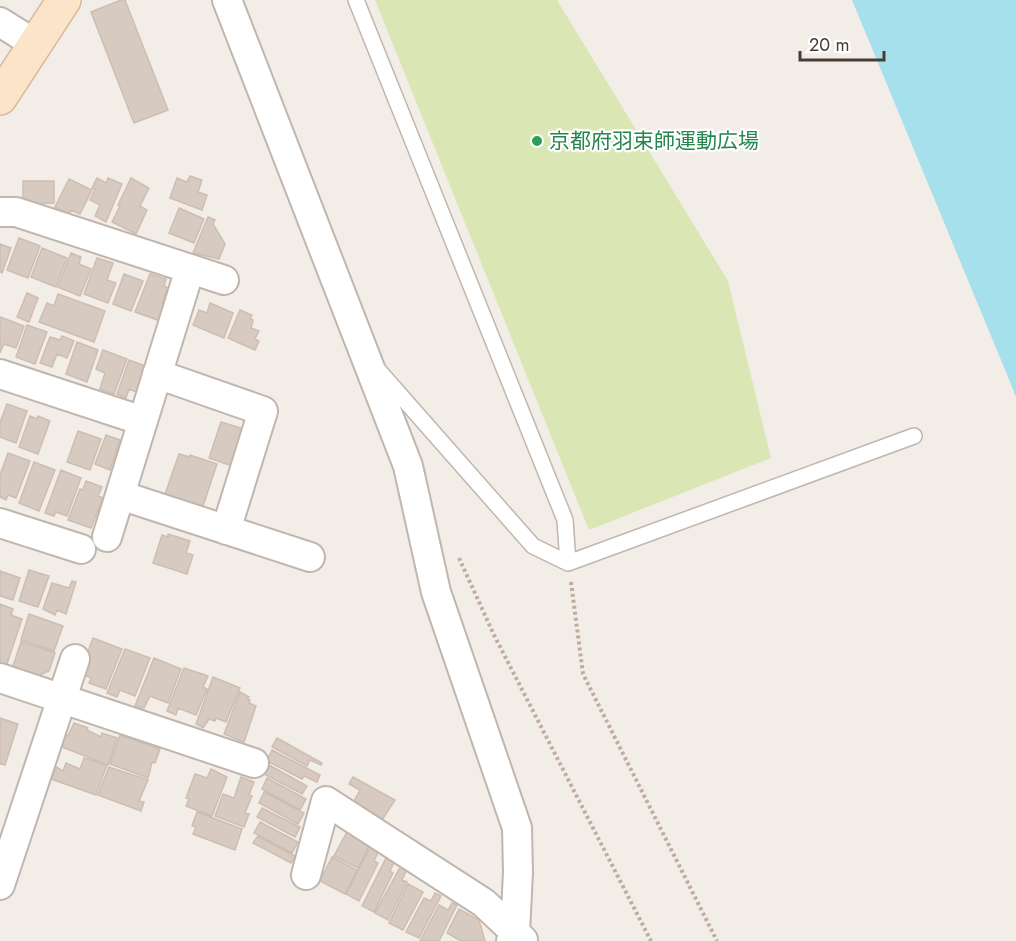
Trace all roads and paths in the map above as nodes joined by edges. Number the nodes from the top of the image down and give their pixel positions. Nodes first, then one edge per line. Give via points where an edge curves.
1 (64, 0) edge
2 (227, 0) edge
3 (356, 0) edge
4 (0, 22) edge
5 (35, 44) junction
6 (0, 98) edge
7 (0, 212) edge
8 (190, 269) junction
9 (224, 280) dead end
10 (367, 357) junction
11 (0, 374) edge
12 (157, 374) junction
13 (143, 421) junction
14 (914, 436) dead end
15 (120, 495) junction
16 (0, 523) edge
17 (226, 530) junction
18 (455, 549) dead end
19 (310, 557) dead end
20 (568, 563) junction
21 (75, 659) dead end
22 (0, 678) edge
23 (62, 699) junction
24 (254, 763) dead end
25 (2, 870) edge
26 (306, 875) dead end
27 (517, 938) edge
28 (651, 941) edge
29 (717, 941) edge

1 - 5 main road
2 - 10 street
3 - 20 lane via 565,520
4 - 5 street
5 - 6 main road
7 - 8 street via 16,212
8 - 9 street
8 - 12 street
10 - 20 lane via 532,546
10 - 27 street via 408,466 436,592 517,828
11 - 13 street
12 - 13 street
12 - 17 street via 263,411
13 - 15 street
14 - 20 lane
15 - 16 street via 94,543
15 - 17 street
17 - 19 street
18 - 28 path via 494,635
20 - 29 path via 583,674
21 - 23 street
22 - 23 street
23 - 24 street
23 - 25 street
26 - 27 street via 326,801 484,903

